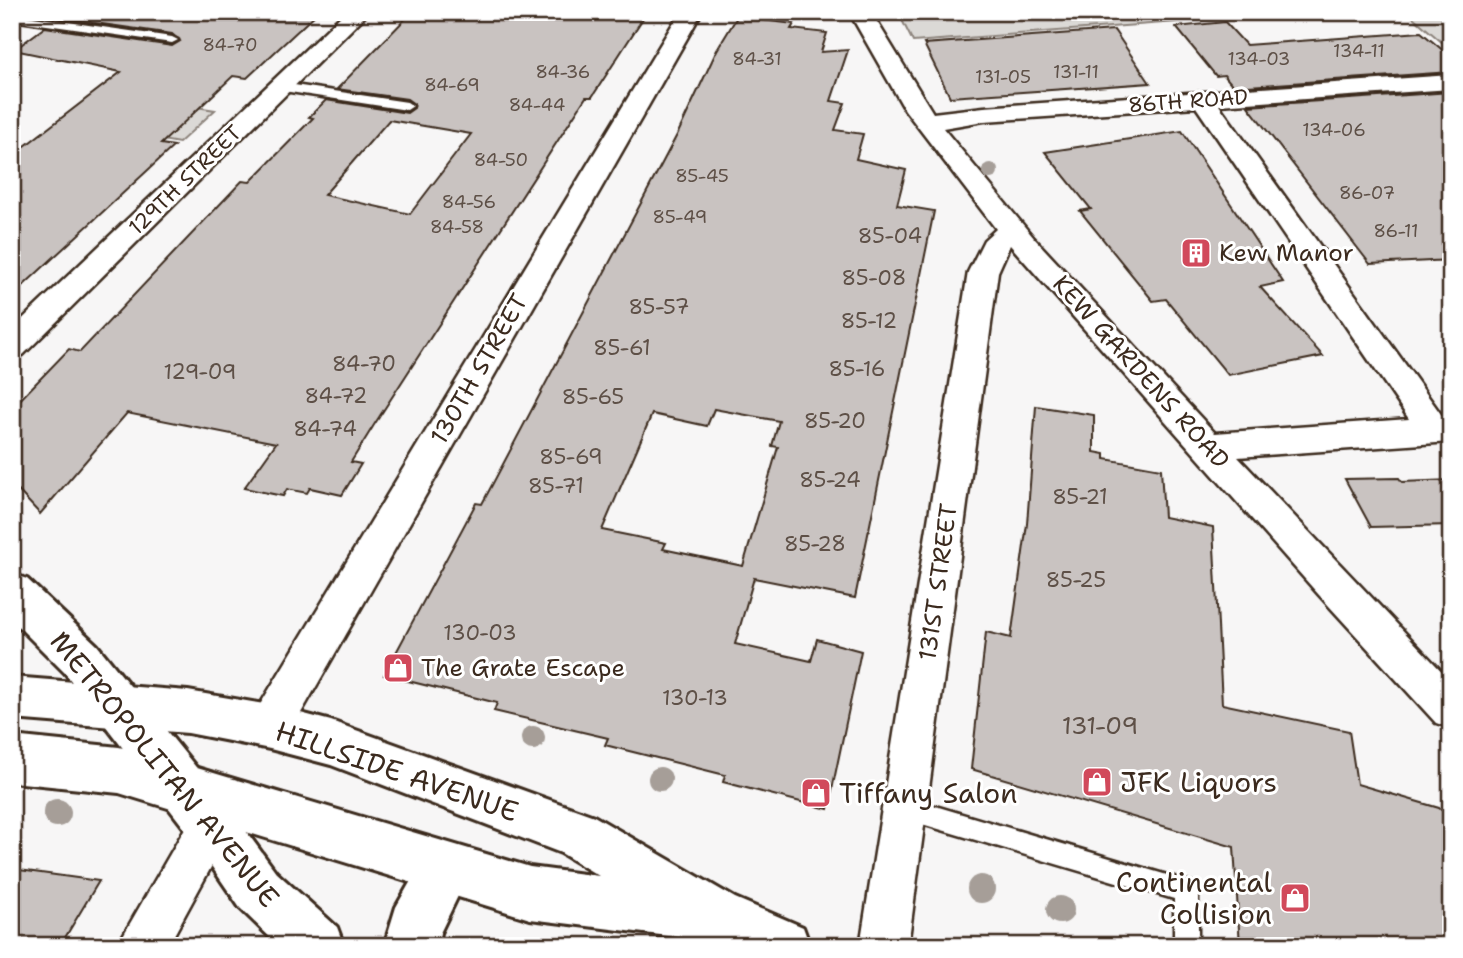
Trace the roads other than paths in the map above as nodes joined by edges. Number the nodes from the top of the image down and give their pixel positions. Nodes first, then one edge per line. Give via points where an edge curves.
1 (18, 12) edge
2 (358, 12) edge
3 (691, 12) edge
4 (860, 12) edge
5 (12, 16) edge
6 (172, 40) dead end
7 (1451, 82) edge
8 (281, 87) junction
9 (1203, 100) junction
10 (407, 106) dead end
11 (926, 121) junction
12 (1014, 230) junction
13 (12, 348) edge
14 (1443, 430) edge
15 (1207, 446) junction
16 (12, 592) edge
17 (12, 698) edge
18 (118, 708) junction
19 (1451, 709) edge
20 (270, 727) junction
21 (12, 759) edge
22 (177, 785) junction
23 (905, 808) junction
24 (212, 824) junction
25 (446, 869) junction
26 (717, 916) junction
27 (141, 946) edge
28 (318, 946) edge
29 (410, 946) edge
30 (784, 946) edge
31 (884, 946) edge
32 (1186, 946) edge

1 - 5 street
2 - 8 street, 129TH STREET
3 - 20 street, 130TH STREET
4 - 11 street, KEW GARDENS ROAD
5 - 6 lane
7 - 9 street, 86TH ROAD
8 - 10 lane
8 - 13 street, 129TH STREET
9 - 11 street, 86TH ROAD
9 - 14 street
11 - 12 street, KEW GARDENS ROAD
12 - 15 street, KEW GARDENS ROAD
12 - 23 street, 131ST STREET via 998,240 983,272
14 - 15 street
15 - 19 street, KEW GARDENS ROAD
16 - 18 main road, METROPOLITAN AVENUE via 80,659
17 - 18 main road, HILLSIDE AVENUE
18 - 20 main road, HILLSIDE AVENUE via 188,712
18 - 22 main road, METROPOLITAN AVENUE
20 - 26 main road, HILLSIDE AVENUE via 331,743 576,834
21 - 22 main road, HILLSIDE AVENUE via 119,770
22 - 24 main road, METROPOLITAN AVENUE
22 - 25 main road, HILLSIDE AVENUE
23 - 31 street, 131ST STREET
23 - 32 lane via 1186,891
24 - 27 street
24 - 28 main road, METROPOLITAN AVENUE via 258,890
25 - 26 main road, HILLSIDE AVENUE via 530,893
25 - 29 main road via 415,926
26 - 30 main road, HILLSIDE AVENUE

